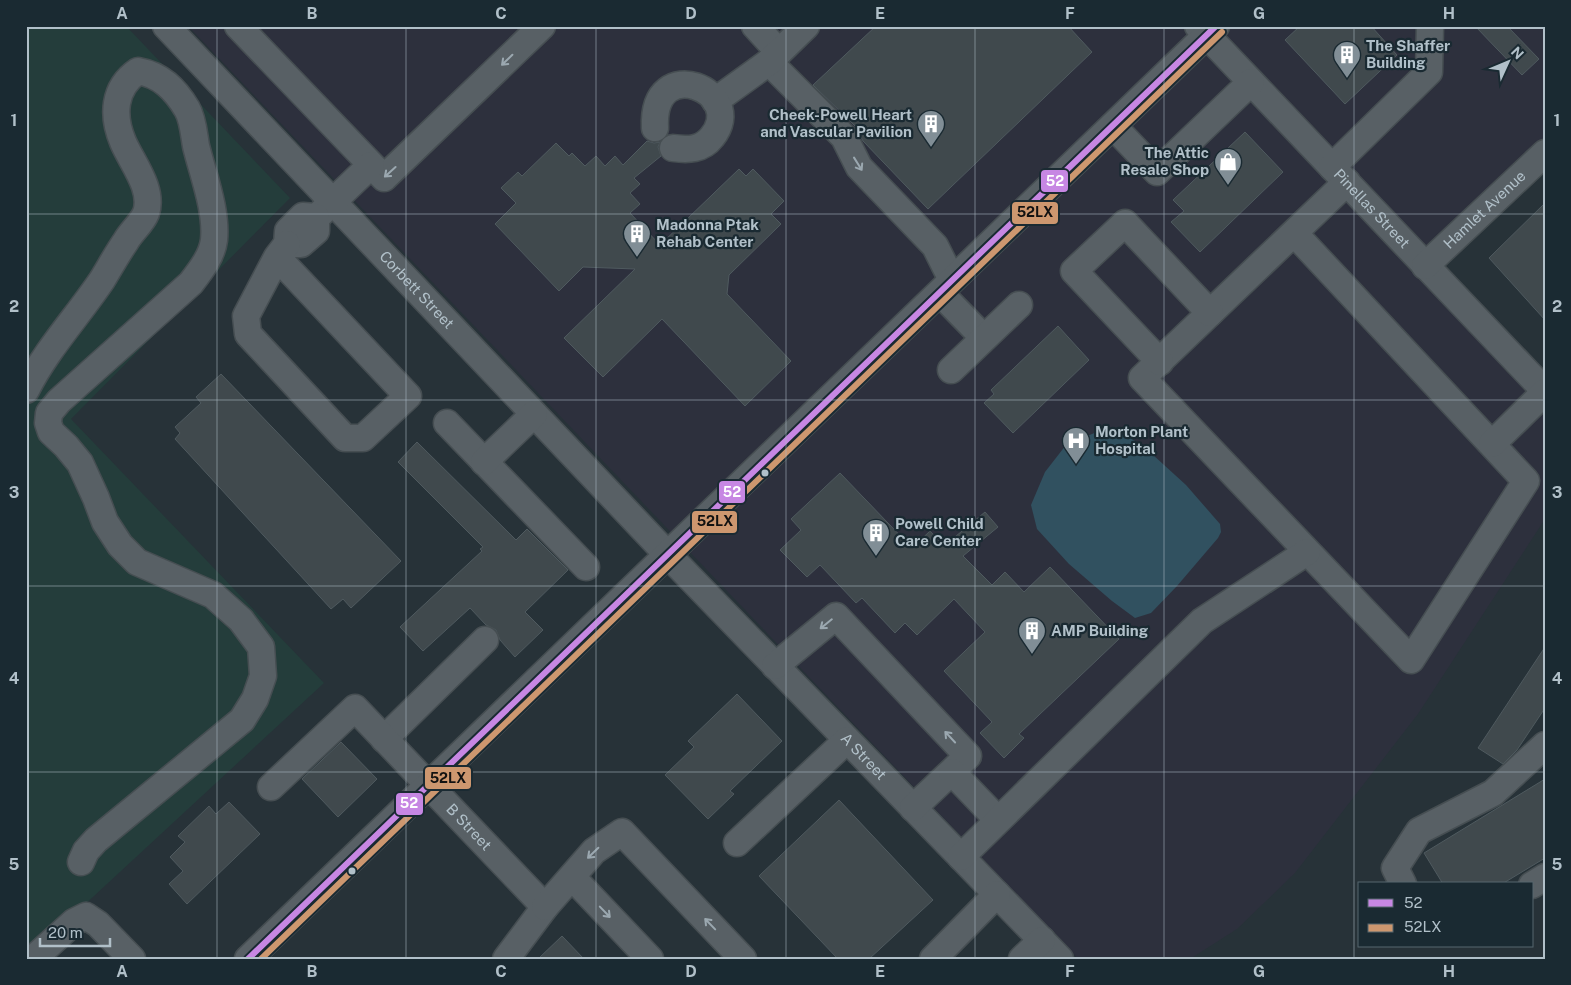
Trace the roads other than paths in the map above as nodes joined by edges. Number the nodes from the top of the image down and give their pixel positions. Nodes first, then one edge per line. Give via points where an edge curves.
1 (166, 26) edge
2 (238, 26) edge
3 (542, 26) edge
4 (755, 26) edge
5 (806, 26) edge
6 (1430, 26) edge
7 (1207, 29) edge
8 (774, 57) junction
9 (1251, 82) junction
10 (715, 101) junction
11 (1113, 126) junction
12 (655, 128) dead end
13 (674, 148) dead end
14 (1545, 153) edge
15 (371, 165) junction
16 (1339, 175) junction
17 (325, 209) junction
18 (1294, 233) junction
19 (282, 250) junction
20 (1425, 266) junction
21 (946, 286) junction
22 (1019, 305) dead end
23 (1210, 313) junction
24 (984, 338) junction
25 (1160, 362) junction
26 (951, 370) dead end
27 (1544, 389) edge
28 (26, 390) edge
29 (534, 414) junction
30 (448, 423) dead end
31 (1492, 444) junction
32 (484, 462) junction
33 (1307, 552) junction
34 (667, 554) junction
35 (586, 567) dead end
36 (485, 640) dead end
37 (775, 666) junction
38 (384, 739) junction
39 (847, 740) junction
40 (1545, 745) edge
41 (952, 772) junction
42 (428, 785) junction
43 (271, 787) dead end
44 (913, 808) junction
45 (998, 820) junction
46 (737, 842) dead end
47 (961, 857) junction
48 (81, 862) dead end
49 (572, 877) junction
50 (1545, 877) edge
51 (1401, 882) edge
52 (1534, 884) edge
53 (997, 894) junction
54 (545, 907) junction
55 (1042, 940) junction
56 (32, 959) edge
57 (132, 959) edge
58 (248, 959) edge
59 (506, 959) edge
60 (650, 959) edge
61 (744, 959) edge
62 (933, 959) edge
63 (1022, 959) edge
64 (1060, 959) edge

1 - 17 street, Corbett Street
2 - 15 street
3 -> 15 street via 384,178
4 - 8 street
5 - 8 street
6 - 16 street via 1429,72
7 - 9 street, Pinellas Street
7 - 11 street
8 - 10 street
8 -> 21 street via 844,138 859,167 935,246
9 - 11 street via 1157,172
9 - 16 street, Pinellas Street
10 - 12 street via 705,90 694,85 672,88 657,104
10 - 13 street via 720,117 713,136 696,148
11 - 21 street
14 - 20 street, Hamlet Avenue
15 - 17 street
16 - 18 street
16 - 20 street, Pinellas Street
17 - 19 street via 316,231 301,244
17 - 29 street, Corbett Street
18 - 23 street
18 - 31 street
19 - 19 street via 408,396 363,438 345,438 248,334 246,316
20 - 27 street, Pinellas Street
21 - 24 street
21 - 34 street
22 - 24 street
23 - 25 street
23 - 25 street via 1125,223 1080,265 1074,271
24 - 26 street
25 - 33 street via 1142,378
27 - 31 street
28 - 48 street via 146,213 147,195 122,141 116,110 119,91 127,78 138,71 149,73 161,79 188,111 213,216 214,240 202,269 191,283 59,401 49,413 48,423 51,432 80,463 105,522 120,545 137,562 213,596 241,620 261,647 263,676 255,699 242,720 96,840
29 - 32 street
29 - 34 street, Corbett Street
30 - 32 street
31 - 33 street via 1526,481 1411,660
32 - 35 street
33 - 45 street via 1202,621
34 - 37 street, A Street
34 - 42 street
36 - 38 street
37 - 39 street, A Street
41 -> 37 street via 968,756 836,616
38 - 42 street, B Street
38 - 43 street, B Street via 355,708
39 - 44 street, A Street
39 - 46 street
40 - 51 street via 1493,793 1419,831 1395,868
41 - 44 street
41 - 45 street
42 - 54 street, B Street
42 - 58 street
44 - 47 street, A Street
45 - 47 street
47 - 53 street, A Street
49 - 54 street
49 -> 60 street
61 -> 49 street via 622,832 594,851
50 - 52 street
53 - 55 street, A Street
53 - 62 street
54 - 59 street
55 - 63 street
55 - 64 street, A Street
56 - 57 street via 74,922 86,916

